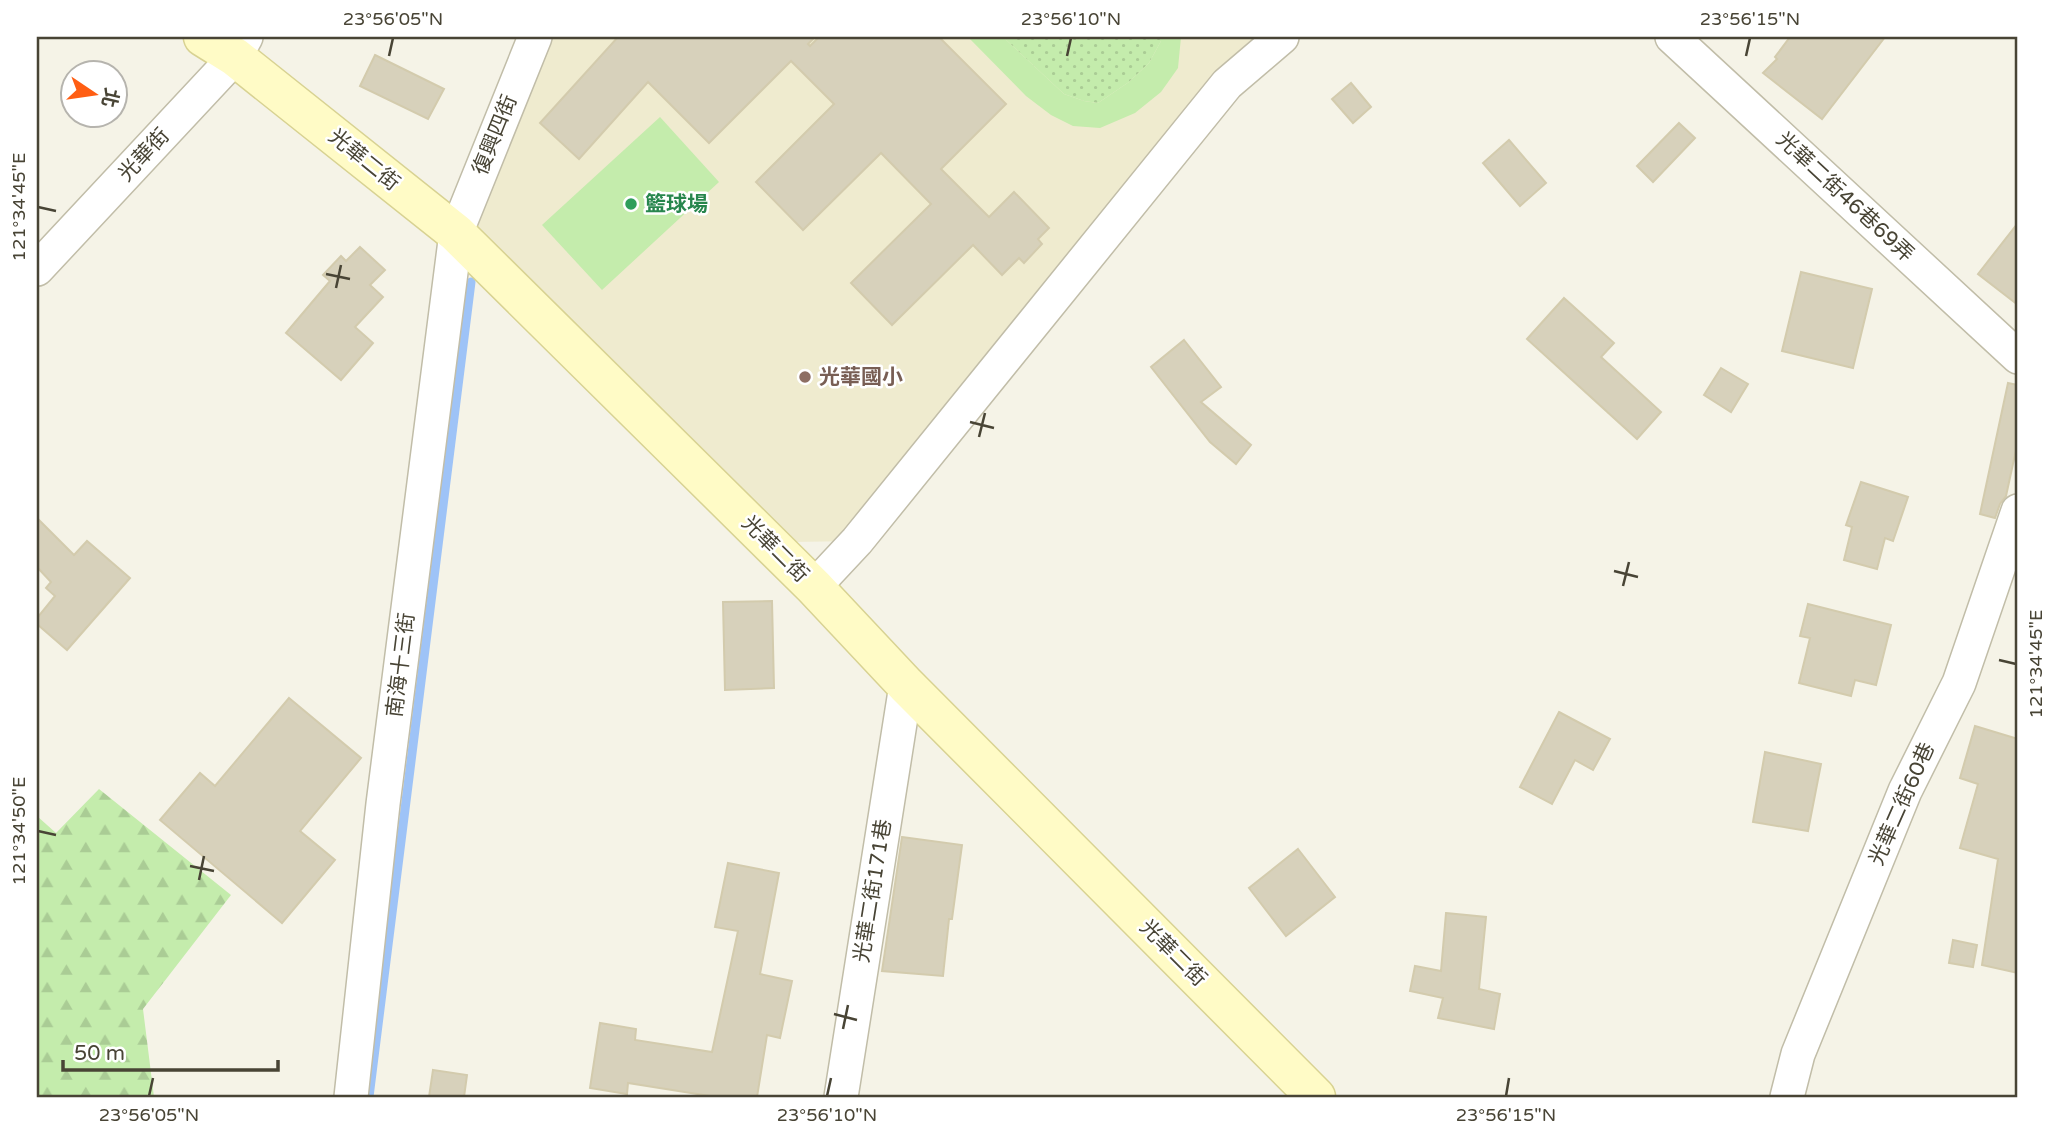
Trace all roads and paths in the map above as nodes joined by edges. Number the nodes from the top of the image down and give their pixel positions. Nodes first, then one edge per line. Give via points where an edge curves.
1 (203, 37) edge
2 (535, 37) edge
3 (1282, 37) edge
4 (1672, 37) edge
5 (241, 47) edge
6 (456, 233) junction
7 (37, 269) edge
8 (2018, 357) edge
9 (2018, 511) edge
10 (814, 587) junction
11 (906, 685) junction
12 (351, 1097) edge
13 (841, 1097) edge
14 (1316, 1097) edge
15 (1787, 1097) edge

1 - 5 street, 光華二街
2 - 6 street, 復興四街
3 - 10 street via 1227,84 857,541
4 - 8 street, 光華二街46巷69弄
5 - 6 street, 光華二街
5 - 7 street, 光華街
6 - 10 street, 光華二街
6 - 12 street, 南海十三街 via 383,804
9 - 15 street, 光華二街60巷 via 1959,683 1905,790 1798,1054
10 - 11 street, 光華二街
11 - 13 street, 光華二街171巷
11 - 14 street, 光華二街

